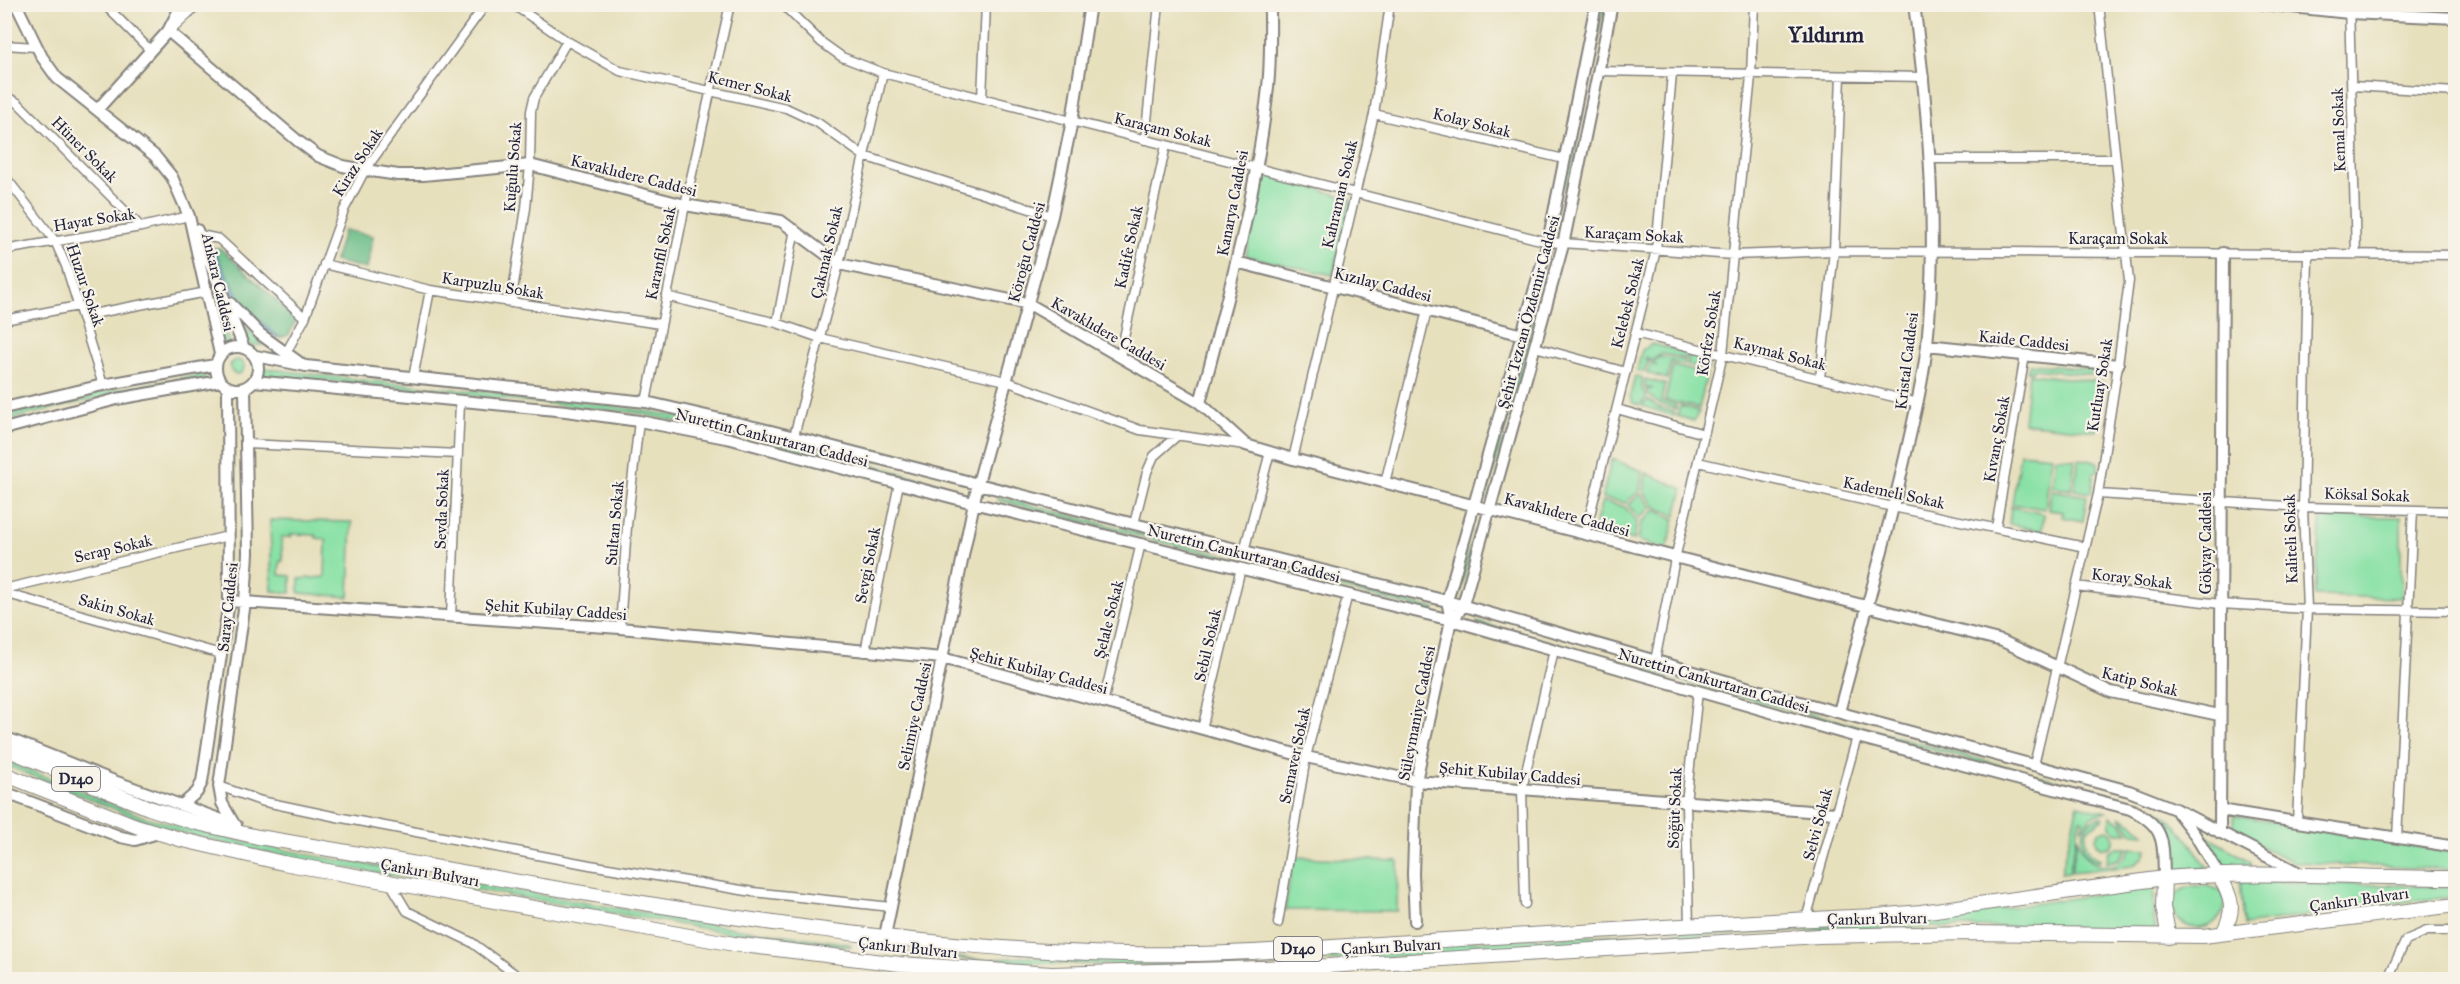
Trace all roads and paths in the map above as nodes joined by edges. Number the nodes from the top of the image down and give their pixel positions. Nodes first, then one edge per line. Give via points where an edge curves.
1 (16, 4) edge
2 (105, 4) edge
3 (182, 4) edge
4 (197, 4) edge
5 (486, 4) edge
6 (512, 4) edge
7 (730, 4) edge
8 (782, 4) edge
9 (986, 4) edge
10 (1090, 4) edge
11 (1159, 4) edge
12 (1270, 4) edge
13 (1390, 4) edge
14 (1596, 4) edge
15 (1612, 4) edge
16 (1754, 4) edge
17 (1914, 4) edge
18 (2099, 4) edge
19 (2263, 4) edge
20 (2349, 9) edge
21 (2456, 18) edge
22 (168, 31) junction
23 (567, 42) junction
24 (4, 45) edge
25 (36, 47) junction
26 (150, 50) junction
27 (1598, 71) junction
28 (883, 73) junction
29 (1672, 74) junction
30 (1751, 76) junction
31 (1841, 76) junction
32 (1924, 77) junction
33 (2352, 86) junction
34 (712, 92) junction
35 (2456, 92) edge
36 (4, 98) edge
37 (982, 98) junction
38 (96, 110) junction
39 (1374, 114) junction
40 (1072, 121) junction
41 (1145, 140) junction
42 (1166, 145) junction
43 (864, 156) junction
44 (1564, 159) junction
45 (1930, 159) junction
46 (2115, 159) junction
47 (530, 165) junction
48 (1255, 167) junction
49 (365, 170) junction
50 (4, 175) edge
51 (1356, 192) junction
52 (685, 205) junction
53 (189, 216) junction
54 (1052, 216) junction
55 (141, 227) junction
56 (795, 229) junction
57 (200, 235) junction
58 (55, 241) junction
59 (1548, 242) junction
60 (1563, 245) junction
61 (4, 250) edge
62 (1656, 250) junction
63 (1834, 251) junction
64 (1931, 253) junction
65 (2223, 253) junction
66 (2127, 254) junction
67 (1734, 255) junction
68 (2308, 255) junction
69 (2356, 255) junction
70 (2456, 255) edge
71 (1236, 262) junction
72 (324, 264) junction
73 (838, 264) junction
74 (1332, 286) junction
75 (221, 290) junction
76 (430, 290) junction
77 (207, 292) junction
78 (666, 296) junction
79 (511, 303) junction
80 (1029, 304) junction
81 (78, 306) junction
82 (1427, 310) junction
83 (82, 316) junction
84 (305, 318) junction
85 (4, 320) edge
86 (777, 323) junction
87 (660, 324) junction
88 (1635, 333) junction
89 (1523, 335) junction
90 (820, 338) junction
91 (1927, 345) junction
92 (1535, 347) junction
93 (244, 348) junction
94 (286, 353) junction
95 (220, 354) junction
96 (1723, 354) junction
97 (256, 356) junction
98 (1120, 356) junction
99 (2025, 356) junction
100 (215, 365) junction
101 (2118, 365) junction
102 (306, 366) junction
103 (1626, 372) junction
104 (413, 378) junction
105 (1820, 378) junction
106 (1006, 381) junction
107 (103, 385) junction
108 (224, 385) junction
109 (249, 385) junction
110 (460, 402) junction
111 (646, 402) junction
112 (1200, 403) junction
113 (1918, 403) junction
114 (4, 408) edge
115 (1617, 409) junction
116 (639, 421) junction
117 (4, 429) edge
118 (1704, 434) junction
119 (1178, 435) junction
120 (794, 436) junction
121 (246, 444) junction
122 (1246, 445) junction
123 (1270, 452) junction
124 (458, 454) junction
125 (1293, 459) junction
126 (1698, 462) junction
127 (898, 483) junction
128 (978, 483) junction
129 (1385, 483) junction
130 (2098, 494) junction
131 (973, 503) junction
132 (2221, 503) junction
133 (1475, 506) junction
134 (1893, 507) junction
135 (2303, 507) junction
136 (1490, 510) junction
137 (2413, 510) junction
138 (2456, 511) edge
139 (1134, 524) junction
140 (1996, 528) junction
141 (1586, 535) junction
142 (228, 536) junction
143 (1142, 543) junction
144 (2085, 547) junction
145 (1244, 551) junction
146 (1675, 559) junction
147 (1241, 568) junction
148 (2076, 586) junction
149 (4, 591) edge
150 (1348, 594) junction
151 (229, 601) junction
152 (1447, 601) junction
153 (245, 602) junction
154 (2220, 604) junction
155 (1463, 605) junction
156 (1867, 607) junction
157 (2307, 609) junction
158 (2409, 611) junction
159 (2456, 611) edge
160 (451, 617) junction
161 (1452, 620) junction
162 (620, 628) junction
163 (1554, 650) junction
164 (865, 651) junction
165 (221, 654) junction
166 (942, 658) junction
167 (1655, 661) junction
168 (2057, 666) junction
169 (1698, 691) junction
170 (1103, 703) junction
171 (1839, 712) junction
172 (2219, 715) junction
173 (1202, 729) junction
174 (4, 737) edge
175 (1857, 737) junction
176 (4, 748) edge
177 (1306, 757) junction
178 (2034, 765) junction
179 (4, 774) edge
180 (1416, 781) junction
181 (219, 786) junction
182 (1522, 789) junction
183 (4, 792) edge
184 (1686, 803) junction
185 (182, 805) junction
186 (2175, 809) junction
187 (2220, 810) junction
188 (1834, 813) junction
189 (2297, 822) junction
190 (234, 824) junction
191 (158, 833) junction
192 (2220, 833) junction
193 (2397, 839) junction
194 (278, 840) junction
195 (2456, 847) edge
196 (2301, 874) junction
197 (2219, 875) junction
198 (2164, 878) junction
199 (2456, 878) edge
200 (389, 881) junction
201 (1525, 904) dead end
202 (2456, 905) edge
203 (891, 907) junction
204 (1806, 919) junction
205 (1415, 921) dead end
206 (1278, 923) dead end
207 (1689, 926) junction
208 (2456, 931) edge
209 (2223, 933) junction
210 (885, 936) junction
211 (2169, 936) junction
212 (523, 980) edge
213 (2387, 980) edge

1 - 25 street, Ankara Caddesi
2 - 26 street
3 - 22 street
4 - 22 street
5 - 49 street, Kiraz Sokak
6 - 23 street, Kemer Sokak
7 - 34 street, Karanfil Sokak
8 - 28 street, Karaçam Sokak via 842,57
9 - 37 street
10 - 40 street, Köroğu Caddesi
11 - 41 street
12 - 48 street, Kanarya Caddesi via 1268,85
13 - 39 street, Kahraman Sokak
14 - 44 street, Şehit Tezcan Özdemir Caddesi
15 - 27 street, Şehit Tezcan Özdemir Caddesi
16 - 30 street, Körfez Sokak
17 - 32 street, Kristal Caddesi
18 - 46 street, Kutluay Sokak
19 - 20 street
20 - 21 street
20 - 33 street, Kemal Sokak
22 - 26 street
22 - 49 street, Kavaklıdere Caddesi via 318,156
23 - 34 street, Kemer Sokak via 620,71
23 - 47 street, Kuğulu Sokak via 534,98
24 - 25 street
25 - 38 street, Ankara Caddesi via 57,78
26 - 38 street
27 - 29 street
27 - 60 street, Şehit Tezcan Özdemir Caddesi
28 - 37 street, Karaçam Sokak
28 - 43 street, Çakmak Sokak
29 - 30 street
29 - 62 street, Kelebek Sokak
30 - 31 street
30 - 67 street, Körfez Sokak
31 - 32 street
31 - 63 street
32 - 45 street, Kristal Caddesi
33 - 35 street
33 - 69 street, Kemal Sokak
34 - 43 street, Kemer Sokak via 798,113
34 - 52 street, Karanfil Sokak
36 - 55 street, Hüner Sokak via 18,103
37 - 40 street, Karaçam Sokak
38 - 53 street, Ankara Caddesi via 165,165
39 - 44 street, Kolay Sokak
39 - 51 street, Kahraman Sokak
40 - 41 street, Karaçam Sokak
40 - 54 street, Köroğu Caddesi
41 - 42 street, Karaçam Sokak
42 - 48 street, Karaçam Sokak
42 - 98 street, Kadife Sokak
43 - 54 street, Kemer Sokak
43 - 73 street, Çakmak Sokak
44 - 59 street, Şehit Tezcan Özdemir Caddesi
45 - 46 street
45 - 64 street, Kristal Caddesi
46 - 66 street, Kutluay Sokak
47 - 49 street, Kavaklıdere Caddesi via 423,175
47 - 52 street, Kavaklıdere Caddesi
47 - 79 street, Kuğulu Sokak
48 - 51 street, Karaçam Sokak
48 - 71 street, Kanarya Caddesi
49 - 72 street, Kiraz Sokak via 344,210
50 - 58 street, Huzur Sokak
51 - 59 street, Karaçam Sokak
51 - 74 street, Kahraman Sokak
52 - 56 street, Kavaklıdere Caddesi via 772,218
52 - 78 street, Karanfil Sokak
53 - 55 street, Hayat Sokak
53 - 57 street, Ankara Caddesi
53 - 77 street, Ankara Caddesi
54 - 80 street, Köroğu Caddesi
55 - 58 street, Hayat Sokak
56 - 73 street, Kavaklıdere Caddesi
56 - 86 street
57 - 75 street, Ankara Caddesi
57 - 84 street via 219,239
58 - 61 street, Hayat Sokak
58 - 81 street, Huzur Sokak
59 - 60 street, Karaçam Sokak
59 - 89 street, Şehit Tezcan Özdemir Caddesi
60 - 62 street, Karaçam Sokak
60 - 92 street, Şehit Tezcan Özdemir Caddesi
62 - 67 street, Karaçam Sokak
62 - 88 street, Kelebek Sokak
63 - 64 street, Karaçam Sokak
63 - 67 street, Karaçam Sokak
63 - 105 street
64 - 66 street, Karaçam Sokak
64 - 91 street, Kristal Caddesi
65 - 66 street, Karaçam Sokak
65 - 68 street, Karaçam Sokak
65 - 132 street, Gökyay Caddesi
66 - 101 street, Kutluay Sokak via 2129,281
67 - 96 street, Körfez Sokak
68 - 69 street, Karaçam Sokak
68 - 135 street, Kaliteli Sokak
69 - 70 street, Karaçam Sokak
71 - 74 street, Kızılay Caddesi
71 - 112 street, Kanarya Caddesi
72 - 76 street, Karpuzlu Sokak
72 - 84 street, Kiraz Sokak
73 - 80 street, Kavaklıdere Caddesi
73 - 90 street, Çakmak Sokak
74 - 82 street, Kızılay Caddesi
74 - 125 street, Kahraman Sokak
75 - 93 street, Ankara Caddesi
75 - 94 street, Ankara Caddesi via 248,323
76 - 79 street, Karpuzlu Sokak
76 - 104 street
77 - 83 street
77 - 95 street, Ankara Caddesi
78 - 86 street
78 - 87 street, Karanfil Sokak
79 - 87 street, Karpuzlu Sokak
80 - 98 street, Kavaklıdere Caddesi
80 - 106 street, Köroğu Caddesi
81 - 83 street, Huzur Sokak
81 - 85 street
82 - 89 street, Kızılay Caddesi
82 - 129 street
83 - 107 street, Huzur Sokak
84 - 94 street, Kiraz Sokak
86 - 90 street
87 - 111 street, Karanfil Sokak
88 - 96 street, Kaymak Sokak
88 - 103 street, Kelebek Sokak
89 - 133 street, Şehit Tezcan Özdemir Caddesi
90 - 106 street
90 - 120 street, Çakmak Sokak
91 - 99 street, Kaide Caddesi
91 - 113 street, Kristal Caddesi
92 - 103 street
92 - 136 street, Şehit Tezcan Özdemir Caddesi
93 - 95 street via 230,348
93 - 97 street
94 - 102 street, Ankara Caddesi
95 - 100 street
96 - 105 street, Kaymak Sokak
96 - 118 street, Körfez Sokak
97 - 102 street, Nurettin Cankurtaran Caddesi
97 - 109 street via 258,369
98 - 112 street, Kavaklıdere Caddesi
99 - 101 street, Kaide Caddesi
99 - 140 street, Kıvanç Sokak
100 - 107 street
100 - 108 street
101 - 130 street, Kutluay Sokak
102 - 104 street, Nurettin Cankurtaran Caddesi
103 - 115 street, Kelebek Sokak
104 - 111 street, Nurettin Cankurtaran Caddesi
105 - 113 street, Kaymak Sokak
106 - 119 street via 1140,430
106 - 128 street, Köroğu Caddesi
107 - 114 street
108 - 109 street
108 - 117 street via 108,401
108 - 142 street, Saray Caddesi
109 - 110 street, Nurettin Cankurtaran Caddesi
109 - 121 street, Saray Caddesi
110 - 116 street, Nurettin Cankurtaran Caddesi
110 - 124 street, Sevda Sokak
111 - 120 street, Nurettin Cankurtaran Caddesi
112 - 122 street, Kavaklıdere Caddesi
113 - 134 street, Kristal Caddesi
115 - 118 street
115 - 141 street, Kelebek Sokak
116 - 127 street, Nurettin Cankurtaran Caddesi via 764,447
116 - 162 street, Sultan Sokak
118 - 126 street, Körfez Sokak
119 - 122 street
119 - 139 street via 1154,456
120 - 128 street, Nurettin Cankurtaran Caddesi
121 - 124 street
121 - 153 street, Saray Caddesi
122 - 123 street, Kavaklıdere Caddesi
123 - 125 street, Kavaklıdere Caddesi
123 - 145 street
124 - 160 street, Sevda Sokak
125 - 129 street, Kavaklıdere Caddesi
126 - 134 street, Kademeli Sokak
126 - 146 street, Körfez Sokak
127 - 131 street, Nurettin Cankurtaran Caddesi
127 - 164 street, Sevgi Sokak
128 - 131 street, Köroğu Caddesi
128 - 139 street, Nurettin Cankurtaran Caddesi
129 - 133 street, Kavaklıdere Caddesi
130 - 132 street, Köksal Sokak
130 - 144 street, Kutluay Sokak
131 - 143 street, Nurettin Cankurtaran Caddesi
131 - 166 street, Selimiye Caddesi
132 - 135 street, Köksal Sokak
132 - 154 street, Gökyay Caddesi
133 - 136 street, Kavaklıdere Caddesi
133 - 152 street, Şehit Tezcan Özdemir Caddesi
134 - 140 street, Kademeli Sokak
134 - 156 street, Kristal Caddesi
135 - 137 street, Köksal Sokak
135 - 157 street, Kaliteli Sokak
136 - 141 street, Kavaklıdere Caddesi
136 - 155 street, Şehit Tezcan Özdemir Caddesi
137 - 138 street, Köksal Sokak
137 - 158 street
139 - 145 street, Nurettin Cankurtaran Caddesi
140 - 144 street, Kademeli Sokak
141 - 146 street, Kavaklıdere Caddesi
142 - 149 street, Serap Sokak
142 - 151 street, Saray Caddesi
143 - 147 street, Nurettin Cankurtaran Caddesi
143 - 170 street, Şelale Sokak
144 - 148 street, Kutluay Sokak
145 - 152 street, Nurettin Cankurtaran Caddesi
146 - 156 street, Kavaklıdere Caddesi
146 - 167 street, Körfez Sokak
147 - 150 street, Nurettin Cankurtaran Caddesi
147 - 173 street, Sebil Sokak
148 - 154 street, Koray Sokak
148 - 168 street, Kutluay Sokak
149 - 165 street, Sakin Sokak
150 - 161 street, Nurettin Cankurtaran Caddesi
150 - 177 street, Semaver Sokak
151 - 153 street, Şehit Kubilay Caddesi
151 - 165 street, Saray Caddesi
152 - 155 street, Nurettin Cankurtaran Caddesi
152 - 161 street, Şehit Tezcan Özdemir Caddesi
153 - 160 street, Şehit Kubilay Caddesi
153 - 181 street, Saray Caddesi
154 - 157 street, Koray Sokak
154 - 172 street, Gökyay Caddesi
155 - 161 street, Şehit Tezcan Özdemir Caddesi
155 - 167 street, Nurettin Cankurtaran Caddesi
156 - 168 street, Kavaklıdere Caddesi via 2002,641
156 - 171 street, Kristal Caddesi
157 - 158 street, Koray Sokak
157 - 189 street, Kaliteli Sokak
158 - 159 street, Koray Sokak
158 - 193 street
160 - 162 street, Şehit Kubilay Caddesi
161 - 163 street, Nurettin Cankurtaran Caddesi
161 - 180 street, Süleymaniye Caddesi
162 - 164 street, Şehit Kubilay Caddesi
163 - 169 street, Nurettin Cankurtaran Caddesi
163 - 182 street
164 - 166 street, Şehit Kubilay Caddesi
165 - 185 street, Saray Caddesi via 202,782
166 - 170 street, Şehit Kubilay Caddesi
166 - 203 street, Selimiye Caddesi
167 - 171 street, Nurettin Cankurtaran Caddesi
168 - 172 street, Katip Sokak via 2111,692
168 - 178 street, Kutluay Sokak
169 - 175 street, Nurettin Cankurtaran Caddesi
169 - 184 street, Söğüt Sokak
170 - 173 street, Şehit Kubilay Caddesi
171 - 178 street, Nurettin Cankurtaran Caddesi
172 - 187 street, Gökyay Caddesi
173 - 177 street, Şehit Kubilay Caddesi
174 - 185 street, Çankırı Bulvarı
175 - 188 street, Selvi Sokak
175 - 198 street, Nurettin Cankurtaran Caddesi via 2140,814 2161,833
176 - 194 highway, Çankırı Bulvarı / D140 via 149,808
177 - 180 street, Şehit Kubilay Caddesi
177 - 206 street, Semaver Sokak
178 - 186 street, Nurettin Cankurtaran Caddesi via 2129,791
179 - 191 highway, Çankırı Bulvarı / D140
180 - 182 street, Şehit Kubilay Caddesi
180 - 205 street, Süleymaniye Caddesi
181 - 190 street, Saray Caddesi via 222,803
181 - 203 street via 261,801 326,815 591,865 753,892
182 - 184 street, Şehit Kubilay Caddesi
182 - 201 street
183 - 191 street, Çankırı Bulvarı via 121,837 135,840
184 - 188 street, Şehit Kubilay Caddesi
184 - 207 street, Söğüt Sokak
185 - 190 street, Çankırı Bulvarı
186 - 192 street, Nurettin Cankurtaran Caddesi
186 - 197 street
187 - 189 street
187 - 192 street, Gökyay Caddesi
188 - 204 street, Selvi Sokak
189 - 193 street
190 - 194 street, Çankırı Bulvarı
191 - 200 highway, Çankırı Bulvarı / D140 via 283,863
192 - 196 street, Nurettin Cankurtaran Caddesi
193 - 195 street
194 - 210 highway, Çankırı Bulvarı / D140 via 674,910
196 - 197 highway, Çankırı Bulvarı / D140
196 - 199 highway, Çankırı Bulvarı / D140
197 - 198 highway, Çankırı Bulvarı / D140
197 - 209 highway via 2231,902 2230,919
198 - 204 highway, Çankırı Bulvarı / D140 via 1921,912
198 - 211 highway via 2163,907
200 - 211 highway, Çankırı Bulvarı / D140 via 734,944 900,964 1052,974 1327,966 1819,936
200 - 212 street via 407,911 451,930
202 - 209 highway, Çankırı Bulvarı / D140
203 - 210 street, Selimiye Caddesi
204 - 207 highway, Çankırı Bulvarı / D140
207 - 210 highway, Çankırı Bulvarı / D140 via 1261,951 1125,954
208 - 213 street via 2427,931 2406,940
209 - 211 highway, Çankırı Bulvarı / D140

